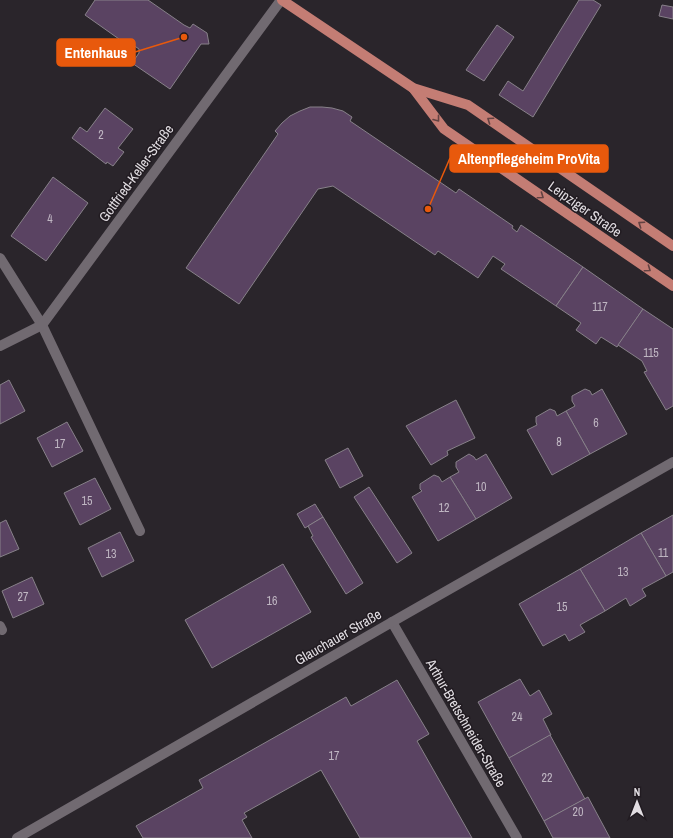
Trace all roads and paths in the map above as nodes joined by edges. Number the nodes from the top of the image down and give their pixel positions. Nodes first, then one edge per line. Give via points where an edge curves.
1 (281, 0) edge
2 (413, 88) junction
3 (673, 246) edge
4 (0, 258) edge
5 (673, 286) edge
6 (42, 325) junction
7 (0, 346) edge
8 (673, 462) edge
9 (140, 531) dead end
10 (392, 622) junction
11 (17, 838) edge
12 (517, 838) edge

1 - 2 main road, Leipziger Straße
1 - 6 street, Gottfried-Keller-Straße
3 -> 2 main road, Leipziger Straße via 468,105
2 -> 5 main road, Leipziger Straße via 444,129
4 - 6 street
6 - 7 street, Gottfried-Keller-Straße
6 - 9 street
8 - 10 street, Glauchauer Straße
10 - 11 street, Glauchauer Straße
10 - 12 street, Arthur-Bretschneider-Straße

